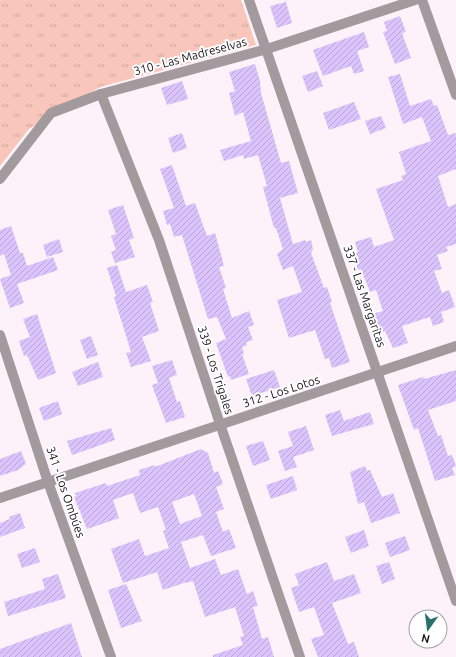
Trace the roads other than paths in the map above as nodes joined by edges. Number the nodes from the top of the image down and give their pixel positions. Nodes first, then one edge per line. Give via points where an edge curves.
1 (249, 0) edge
2 (415, 0) edge
3 (422, 0) edge
4 (267, 49) junction
5 (101, 94) junction
6 (456, 95) edge
7 (0, 179) edge
8 (0, 335) edge
9 (456, 346) edge
10 (377, 373) junction
11 (220, 424) junction
12 (48, 482) junction
13 (0, 498) edge
14 (456, 601) edge
15 (111, 657) edge
16 (300, 657) edge

1 - 4 street, 337 - Las Margaritas
2 - 4 street, 310 - Las Madreselvas
3 - 6 street
4 - 5 street, 310 - Las Madreselvas
4 - 10 street, 337 - Las Margaritas
5 - 7 street, 310 - Las Madreselvas via 51,113
5 - 11 street, 339 - Los Trigales via 159,240
8 - 12 street, 341 - Los Ombúes
9 - 10 street, 312 - Los Lotos
10 - 11 street, 312 - Los Lotos
10 - 14 street, 337 - Las Margaritas
11 - 12 street, 312 - Los Lotos
11 - 16 street, 339 - Los Trigales
12 - 13 street, 312 - Los Lotos
12 - 15 street, 341 - Los Ombúes

